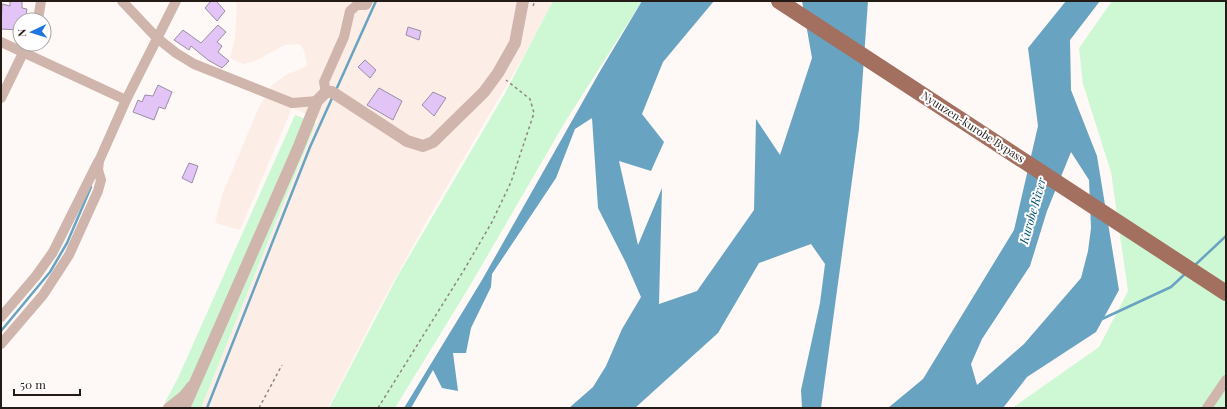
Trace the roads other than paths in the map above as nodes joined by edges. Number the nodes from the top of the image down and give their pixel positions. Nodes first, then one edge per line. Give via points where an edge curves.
1 (41, 1) edge
2 (122, 1) edge
3 (176, 1) edge
4 (368, 1) edge
5 (523, 1) edge
6 (779, 1) edge
7 (39, 12) edge
8 (157, 38) junction
9 (1, 42) edge
10 (23, 53) junction
11 (321, 96) junction
12 (1, 98) edge
13 (126, 100) junction
14 (99, 161) junction
15 (1226, 293) edge
16 (1, 318) edge
17 (1, 344) edge
18 (197, 378) junction
19 (1226, 380) edge
20 (168, 408) edge
21 (184, 408) edge
22 (1207, 408) edge

1 - 7 street
2 - 8 street
3 - 8 street
4 - 11 street via 366,5 357,5 350,11 344,37 324,82
5 - 11 street via 514,43 498,73 484,92 433,142 424,146 406,141 332,92
6 - 15 highway, Nyuuzen-kurobe Bypass
8 - 11 street via 194,64 292,103
8 - 13 street
9 - 10 street
10 - 12 street
10 - 13 street
11 - 18 street
13 - 14 street
14 - 16 street via 53,252
14 - 17 street via 101,180 98,191 69,255 43,295
18 - 20 street via 183,396
18 - 21 street
19 - 22 street

